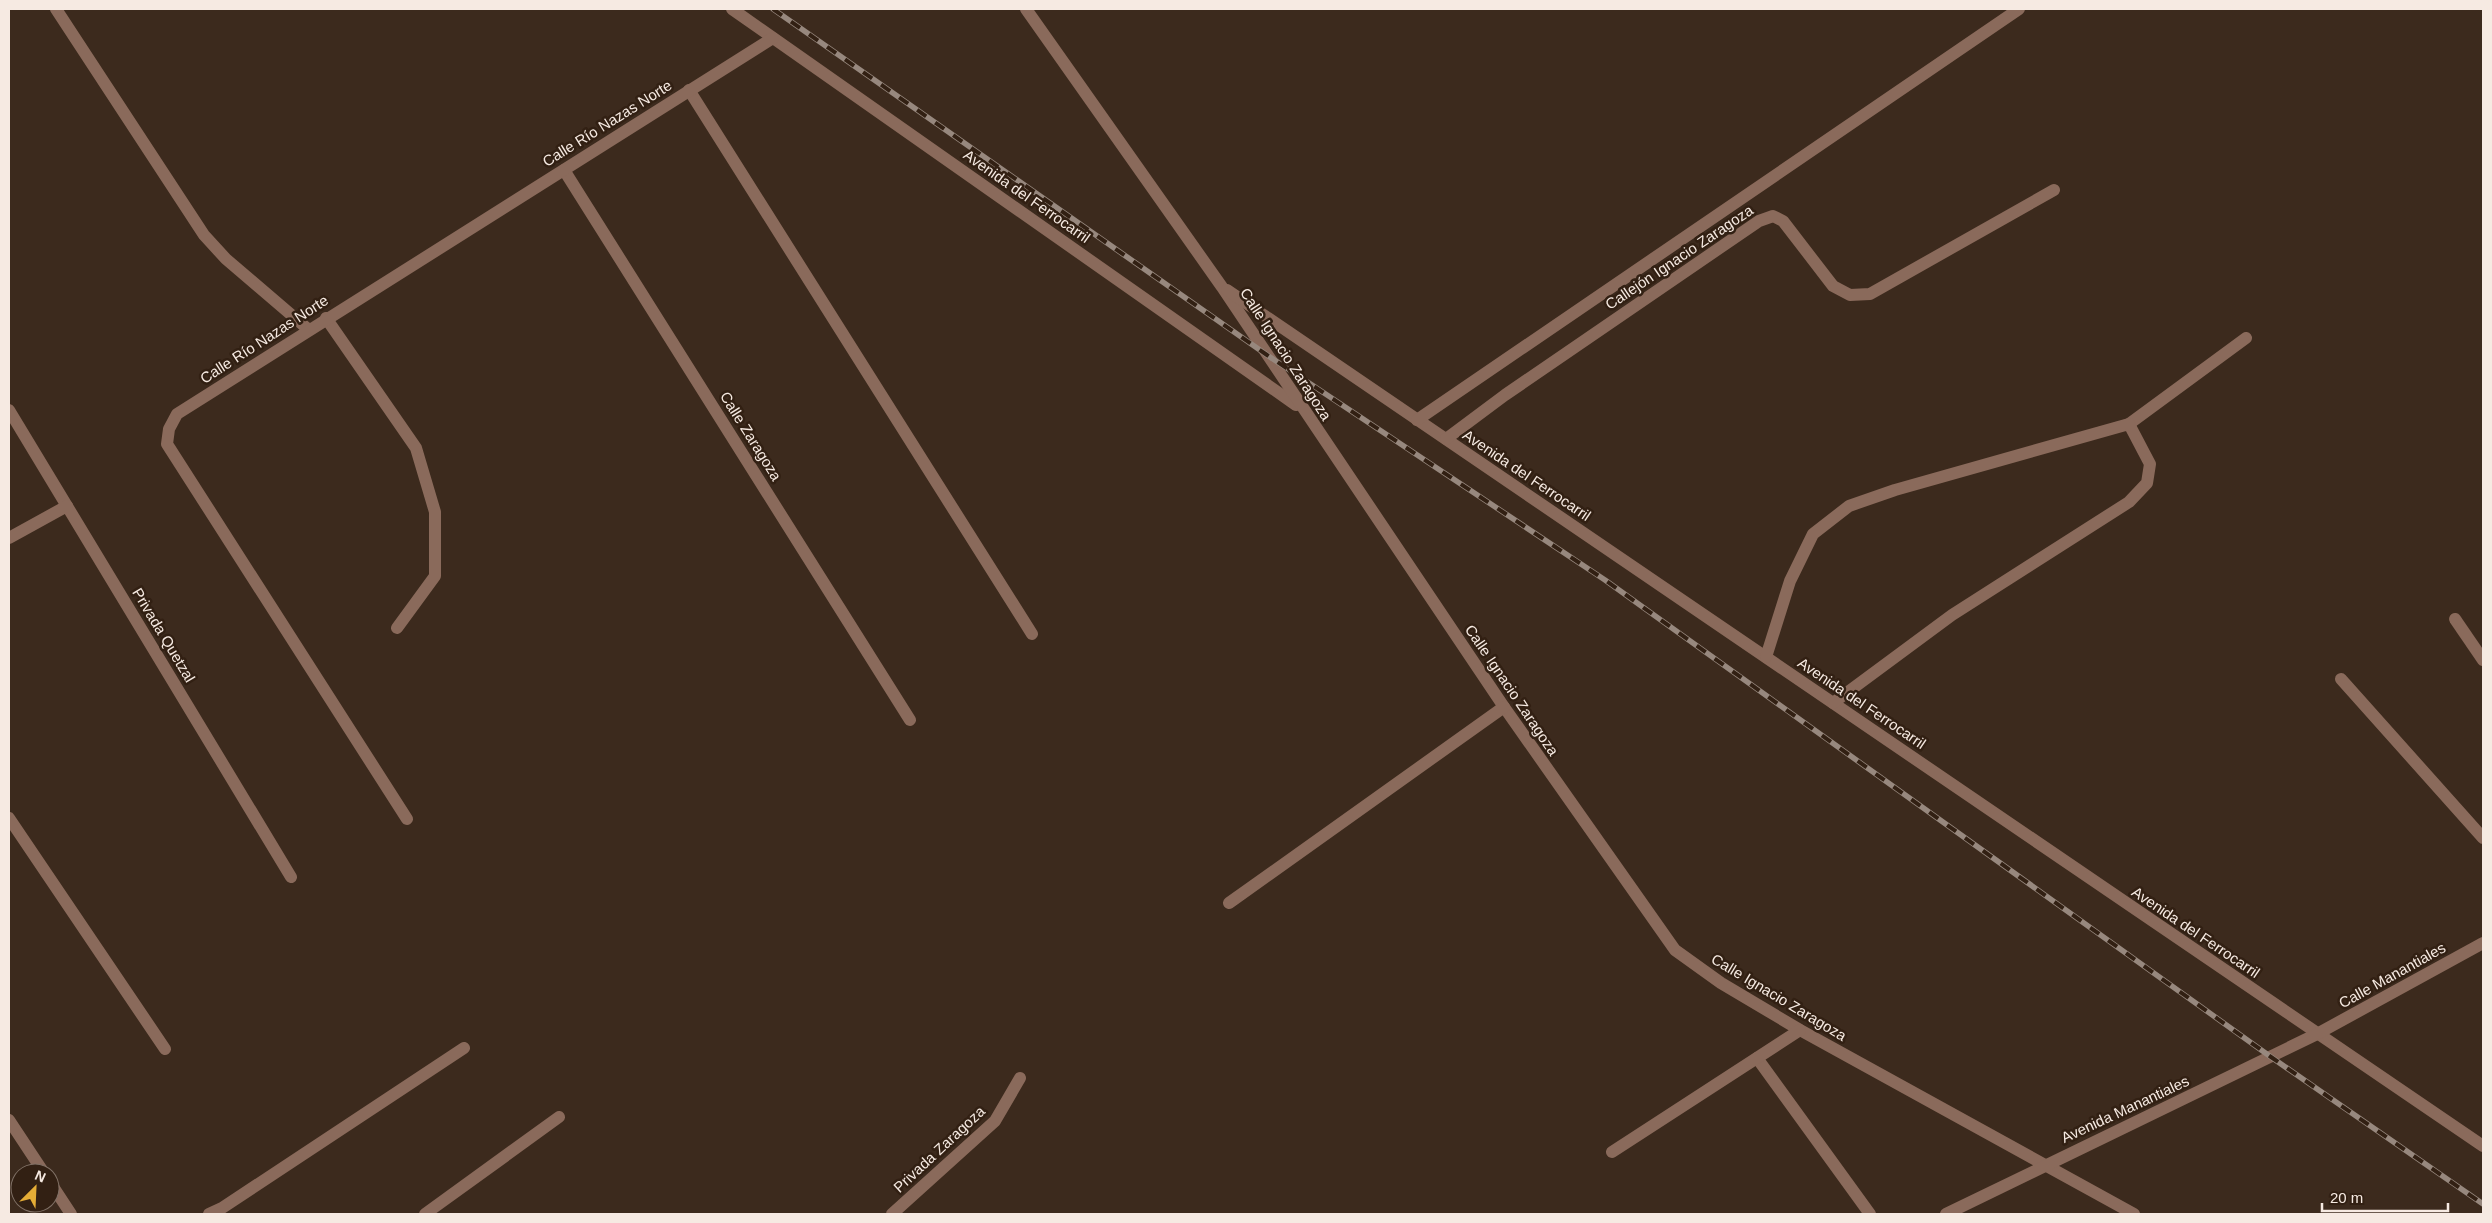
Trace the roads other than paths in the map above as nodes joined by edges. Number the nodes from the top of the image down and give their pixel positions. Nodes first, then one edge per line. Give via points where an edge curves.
1 (56, 9) edge
2 (732, 9) edge
3 (1026, 9) edge
4 (2019, 9) edge
5 (773, 38) junction
6 (690, 90) junction
7 (564, 170) junction
8 (2054, 190) dead end
9 (1222, 287) junction
10 (326, 318) junction
11 (309, 330) junction
12 (2246, 338) dead end
13 (9, 410) edge
14 (1303, 410) junction
15 (1417, 420) junction
16 (2129, 424) junction
17 (1446, 439) junction
18 (67, 506) junction
19 (9, 538) edge
20 (2455, 619) dead end
21 (397, 628) dead end
22 (1032, 634) dead end
23 (1766, 658) junction
24 (2483, 660) edge
25 (2341, 679) dead end
26 (1833, 703) junction
27 (1504, 707) junction
28 (910, 720) dead end
29 (9, 818) edge
30 (407, 819) dead end
31 (2483, 838) edge
32 (291, 876) dead end
33 (1228, 903) dead end
34 (2483, 943) edge
35 (1800, 1030) junction
36 (2317, 1034) junction
37 (464, 1048) dead end
38 (165, 1049) dead end
39 (1757, 1058) junction
40 (1020, 1078) dead end
41 (559, 1117) dead end
42 (9, 1120) edge
43 (2483, 1146) edge
44 (1612, 1152) dead end
45 (37, 1163) edge
46 (2044, 1165) junction
47 (60, 1197) edge
48 (72, 1214) edge
49 (209, 1214) edge
50 (425, 1214) edge
51 (892, 1214) edge
52 (1870, 1214) edge
53 (1946, 1214) edge
54 (2134, 1214) edge

1 - 11 street via 204,235 226,259
2 - 5 street, Avenida del Ferrocarril
3 - 9 street, Calle Ignacio Zaragoza
4 - 15 street
5 - 6 street, Calle Río Nazas Norte
5 - 14 street, Avenida del Ferrocarril
6 - 7 street, Calle Río Nazas Norte
6 - 22 street
7 - 10 street, Calle Río Nazas Norte
7 - 28 street, Calle Zaragoza
8 - 17 street, Callejón Ignacio Zaragoza via 1870,294 1850,296 1833,286 1783,221 1773,216 1759,221
9 - 14 street, Calle Ignacio Zaragoza
9 - 15 street, Avenida del Ferrocarril
10 - 11 street, Calle Río Nazas Norte
10 - 21 street via 416,448 435,512 435,576
11 - 30 street, Calle Río Nazas Norte via 177,414 168,429 167,444
12 - 16 street
13 - 18 street, Privada Quetzal
14 - 27 street, Calle Ignacio Zaragoza
15 - 17 street, Avenida del Ferrocarril
16 - 23 street via 1849,506 1813,534 1790,581
16 - 26 street via 2150,464 2147,483 2129,502 1952,616
17 - 23 street, Avenida del Ferrocarril
18 - 19 street
18 - 32 street, Privada Quetzal
20 - 24 street
23 - 26 street, Avenida del Ferrocarril
25 - 31 street
26 - 36 street, Avenida del Ferrocarril
27 - 33 street
27 - 35 street, Calle Ignacio Zaragoza via 1674,950 1721,983
29 - 38 street
34 - 36 street, Calle Manantiales
35 - 39 street
35 - 46 street, Calle Ignacio Zaragoza
36 - 43 street, Avenida del Ferrocarril
36 - 46 street, Avenida Manantiales
37 - 49 street
39 - 44 street
39 - 52 street
40 - 51 street, Privada Zaragoza via 995,1121
41 - 50 street
42 - 45 street
46 - 53 street, Avenida Manantiales
46 - 54 street, Calle Ignacio Zaragoza
47 - 48 street

